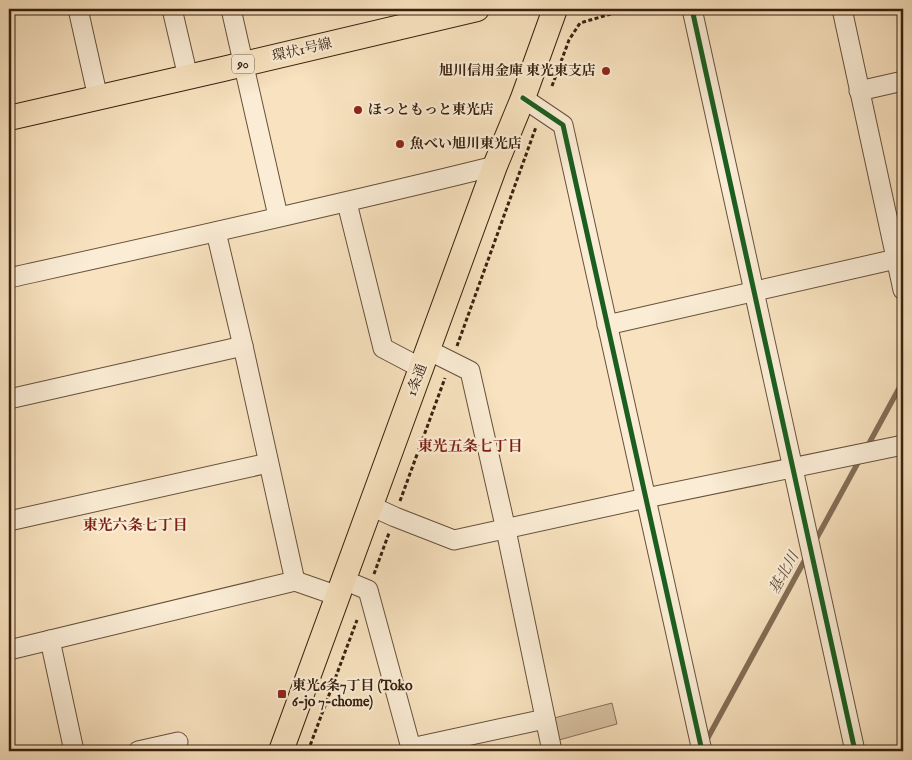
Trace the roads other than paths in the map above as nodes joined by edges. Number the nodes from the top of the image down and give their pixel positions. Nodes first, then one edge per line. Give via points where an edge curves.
1 (78, 9) edge
2 (172, 9) edge
3 (231, 9) edge
4 (477, 9) edge
5 (555, 9) edge
6 (692, 9) edge
7 (842, 9) edge
8 (244, 64) junction
9 (188, 77) junction
10 (903, 81) edge
11 (859, 91) junction
12 (98, 98) junction
13 (524, 98) junction
14 (9, 118) edge
15 (495, 166) junction
16 (347, 203) junction
17 (278, 216) junction
18 (216, 232) junction
19 (896, 259) junction
20 (9, 278) edge
21 (903, 290) edge
22 (753, 291) junction
23 (607, 325) junction
24 (243, 346) junction
25 (425, 359) junction
26 (9, 399) edge
27 (903, 445) edge
28 (268, 463) junction
29 (792, 468) junction
30 (646, 498) junction
31 (371, 506) junction
32 (9, 521) edge
33 (506, 530) junction
34 (295, 581) junction
35 (341, 588) junction
36 (50, 640) junction
37 (9, 650) edge
38 (545, 719) junction
39 (178, 742) dead end
40 (74, 751) edge
41 (138, 751) edge
42 (281, 751) edge
43 (552, 751) edge
44 (702, 751) edge
45 (855, 751) edge

1 - 12 street
2 - 9 street
3 - 8 street
4 - 8 main road, 環状1号線 / 90
5 - 13 main road, 1条通
6 - 22 street
7 - 11 street
8 - 9 main road, 環状1号線 / 90
8 - 17 street
9 - 12 main road, 環状1号線 / 90
10 - 11 street
11 - 19 street
12 - 14 main road, 環状1号線 / 90
13 - 15 main road, 1条通
13 - 23 street via 563,125
15 - 16 street
15 - 25 main road, 1条通
16 - 17 street
16 - 25 street via 383,348
17 - 18 street
18 - 20 street
18 - 24 street
19 - 21 street
19 - 22 street
22 - 23 street
22 - 29 street
23 - 30 street
24 - 26 street
24 - 28 street
25 - 31 main road, 1条通
25 - 33 street via 470,371
27 - 29 street
28 - 32 street
28 - 34 street
29 - 30 street
29 - 45 street
30 - 33 street
30 - 44 street
31 - 33 street via 454,540
31 - 35 main road, 1条通
33 - 38 street
34 - 35 street
34 - 36 street
35 - 38 street via 368,590 411,748
35 - 42 main road, 1条通
36 - 37 street
36 - 40 street
38 - 43 street
39 - 41 street

